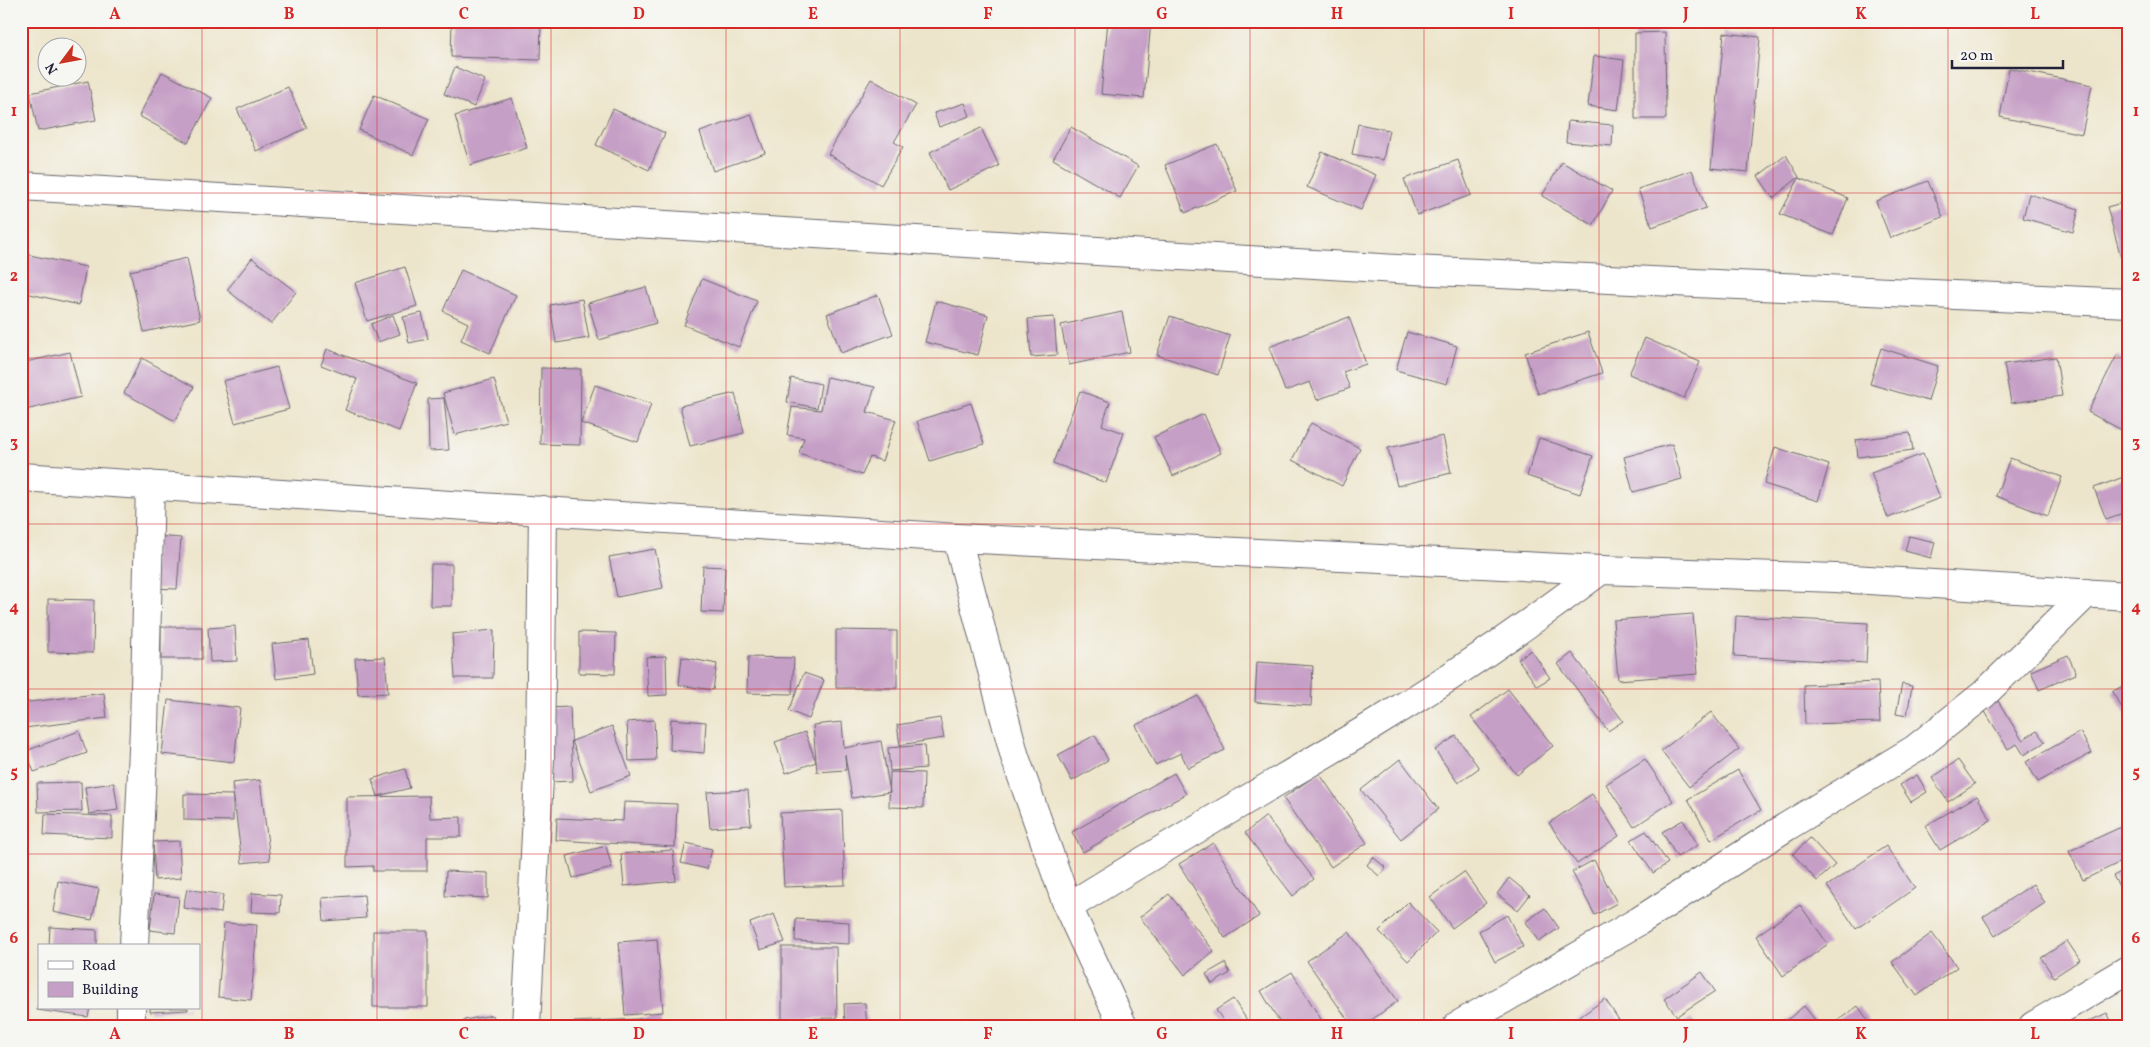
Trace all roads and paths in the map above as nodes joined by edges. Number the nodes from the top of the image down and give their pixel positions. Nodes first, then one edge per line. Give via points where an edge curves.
1 (21, 186) edge
2 (2129, 303) edge
3 (21, 477) edge
4 (150, 485) junction
5 (543, 510) junction
6 (957, 538) junction
7 (1601, 570) junction
8 (2087, 593) junction
9 (2129, 596) edge
10 (1068, 907) junction
11 (134, 944) edge
12 (2129, 969) edge
13 (132, 1010) edge
14 (131, 1026) edge
15 (526, 1026) edge
16 (1123, 1026) edge
17 (1458, 1026) edge
18 (2033, 1026) edge

1 - 2 street via 1413,270
3 - 4 street
4 - 5 street
4 - 11 street
5 - 6 street
5 - 15 street via 540,758
6 - 7 street
6 - 10 street via 1015,757
7 - 8 street via 1836,578
7 - 10 street via 1437,685
8 - 9 street
8 - 17 street via 1984,694 1915,749 1639,921
10 - 16 street
12 - 18 street
13 - 14 street

